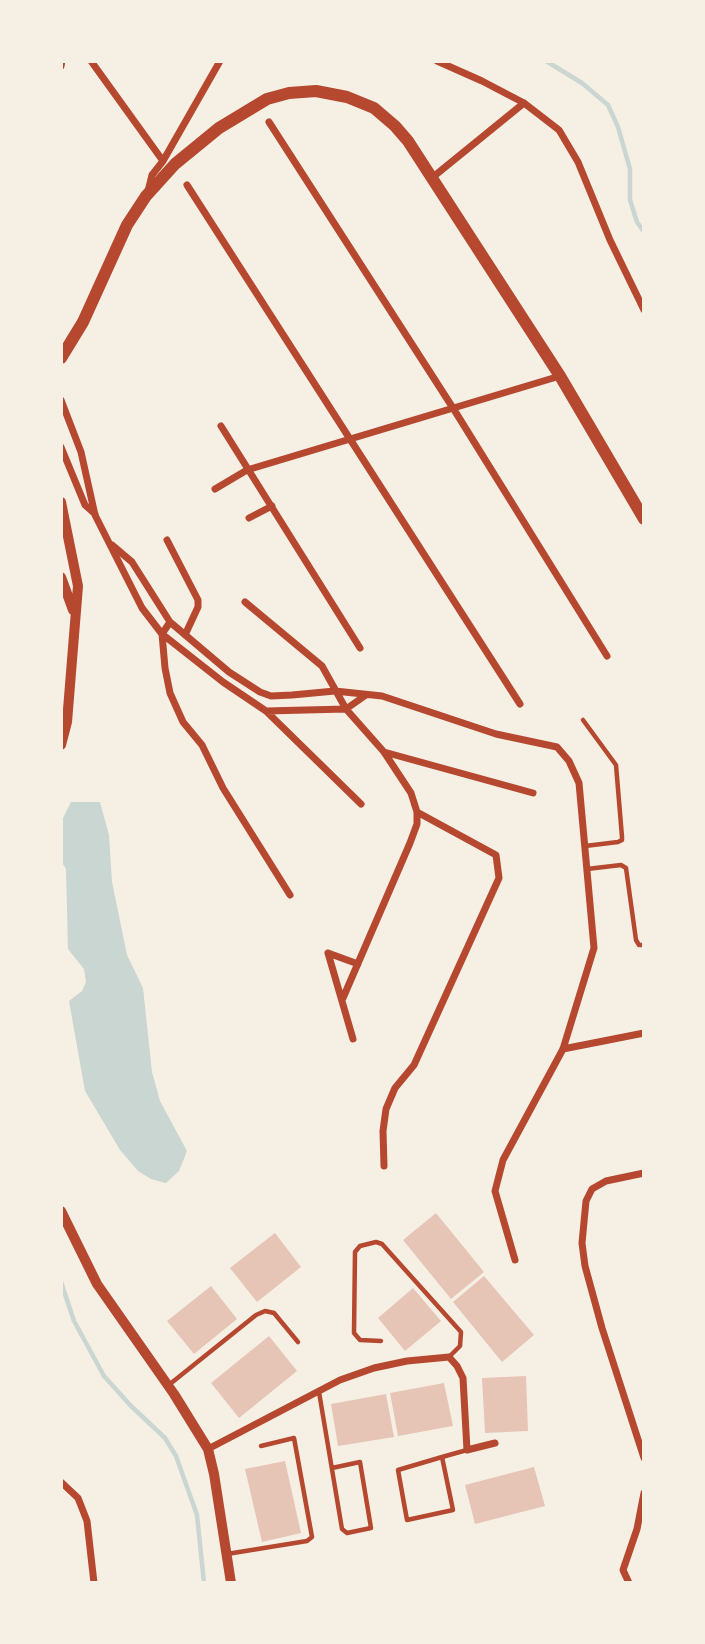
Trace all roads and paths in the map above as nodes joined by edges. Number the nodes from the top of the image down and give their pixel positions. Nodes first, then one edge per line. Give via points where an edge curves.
1 (91, 61) edge
2 (220, 61) edge
3 (437, 61) edge
4 (524, 103) junction
5 (269, 122) dead end
6 (163, 161) junction
7 (433, 177) junction
8 (187, 185) dead end
9 (146, 196) junction
10 (644, 310) edge
11 (61, 358) edge
12 (560, 376) junction
13 (61, 400) edge
14 (453, 408) junction
15 (221, 426) dead end
16 (351, 437) junction
17 (61, 447) edge
18 (247, 470) junction
19 (215, 489) dead end
20 (61, 502) edge
21 (272, 506) junction
22 (95, 515) junction
23 (248, 518) dead end
24 (644, 519) edge
25 (167, 540) dead end
26 (112, 545) junction
27 (61, 577) edge
28 (245, 602) dead end
29 (75, 617) junction
30 (170, 622) junction
31 (162, 634) junction
32 (185, 635) junction
33 (359, 648) dead end
34 (607, 656) dead end
35 (335, 691) junction
36 (366, 695) junction
37 (520, 704) dead end
38 (346, 709) junction
39 (266, 711) junction
40 (583, 720) dead end
41 (61, 745) edge
42 (384, 752) junction
43 (533, 793) dead end
44 (361, 804) dead end
45 (417, 811) junction
46 (585, 846) junction
47 (587, 869) junction
48 (290, 895) dead end
49 (644, 945) edge
50 (358, 964) junction
51 (343, 998) junction
52 (644, 1033) edge
53 (353, 1039) dead end
54 (563, 1049) junction
55 (384, 1166) dead end
56 (644, 1172) edge
57 (61, 1211) edge
58 (515, 1260) dead end
59 (381, 1341) dead end
60 (298, 1342) dead end
61 (449, 1357) junction
62 (168, 1386) junction
63 (318, 1391) junction
64 (495, 1443) dead end
65 (261, 1446) dead end
66 (208, 1449) junction
67 (467, 1450) junction
68 (442, 1457) junction
69 (644, 1458) edge
70 (332, 1468) junction
71 (61, 1482) edge
72 (644, 1493) edge
73 (226, 1554) junction
74 (94, 1583) edge
75 (231, 1583) edge
76 (629, 1583) edge

1 - 6 street
2 - 6 street
3 - 4 street
4 - 7 street
4 - 10 street via 559,130 578,162
5 - 14 street
6 - 9 street via 152,175
7 - 9 main road via 395,126 373,108 316,91 267,99 236,116 175,164
7 - 12 main road
8 - 16 street
9 - 11 main road
12 - 14 street
12 - 24 main road
13 - 22 street via 81,452
14 - 16 street
14 - 34 street
15 - 18 street
16 - 18 street
16 - 37 street
17 - 22 street via 85,505
18 - 19 street
18 - 21 street
20 - 29 street via 78,586
21 - 23 street
21 - 33 street
22 - 26 street
25 - 32 street via 198,600
26 - 30 street via 132,562
26 - 31 street via 142,608
27 - 29 street
28 - 35 street via 323,666
29 - 41 street
30 - 31 street
30 - 32 street
31 - 39 street
31 - 48 street via 170,694 183,722 202,746
32 - 35 street via 260,692 271,696
35 - 36 street
35 - 38 street
36 - 38 street
36 - 46 street via 557,747 579,783
38 - 39 street
38 - 42 street
39 - 44 street
40 - 46 lane via 616,765 622,836 618,842
42 - 43 street
42 - 45 street via 411,793
45 - 50 street via 410,843
45 - 55 street via 496,855 499,878 414,1065 390,1098 383,1131
46 - 47 street
47 - 49 lane via 624,865 636,940
47 - 54 street via 594,948
50 - 51 street
50 - 51 street via 328,953
51 - 53 street
52 - 54 street
54 - 58 street via 503,1160 495,1191
56 - 69 street via 592,1189 586,1201 582,1243 602,1328
57 - 62 street via 97,1284
59 - 61 lane via 360,1340 354,1333 355,1252 376,1242 461,1332 460,1346
60 - 62 lane via 274,1313 265,1311
61 - 63 street via 374,1368
61 - 67 street via 463,1378
62 - 66 street
63 - 66 street
63 - 70 lane
64 - 67 street
65 - 73 lane via 294,1438 312,1538
66 - 73 street
67 - 68 lane
68 - 68 lane via 397,1472 407,1520 453,1510
70 - 70 lane via 360,1462 371,1528 344,1532
71 - 74 street via 78,1498 87,1521
72 - 76 street via 623,1570
73 - 75 street

